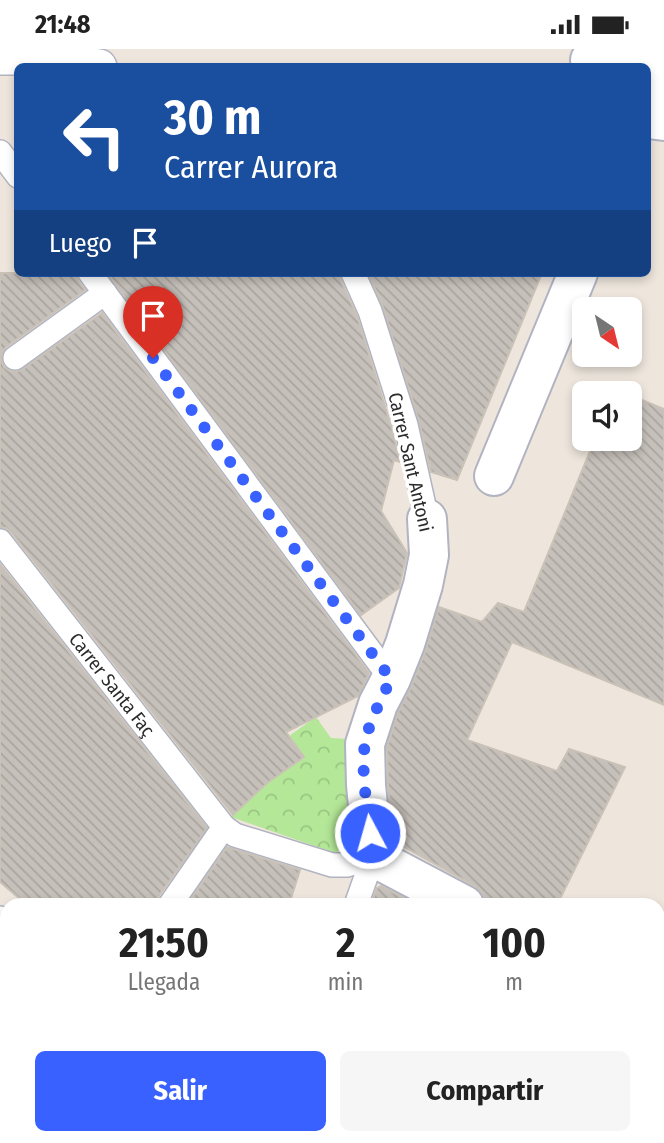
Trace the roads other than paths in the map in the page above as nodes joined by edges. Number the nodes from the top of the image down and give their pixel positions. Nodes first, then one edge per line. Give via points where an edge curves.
1 (655, 49) edge
2 (0, 57) edge
3 (589, 58) edge
4 (72, 63) edge
5 (664, 65) edge
6 (651, 89) edge
7 (0, 152) edge
8 (14, 171) edge
9 (93, 277) edge
10 (355, 277) edge
11 (576, 277) edge
12 (105, 293) junction
13 (15, 358) dead end
14 (494, 476) dead end
15 (427, 519) joint
16 (0, 541) edge
17 (391, 679) junction
18 (224, 827) junction
19 (373, 857) junction
20 (175, 898) edge
21 (358, 898) edge
22 (451, 898) edge

1 - 3 street via 627,61
2 - 4 street
5 - 6 street
7 - 8 lane
9 - 12 lane
10 - 15 lane, Carrer Sant Antoni via 406,425
11 - 14 street
12 - 13 lane
12 - 17 lane
15 - 17 street, Carrer Sant Antoni via 428,565
16 - 18 lane, Carrer Santa Faç
17 - 19 street, Carrer Sant Antoni via 365,744
18 - 19 lane, Carrer Santa Faç via 235,835 332,865
18 - 20 lane
19 - 21 lane
19 - 22 street

